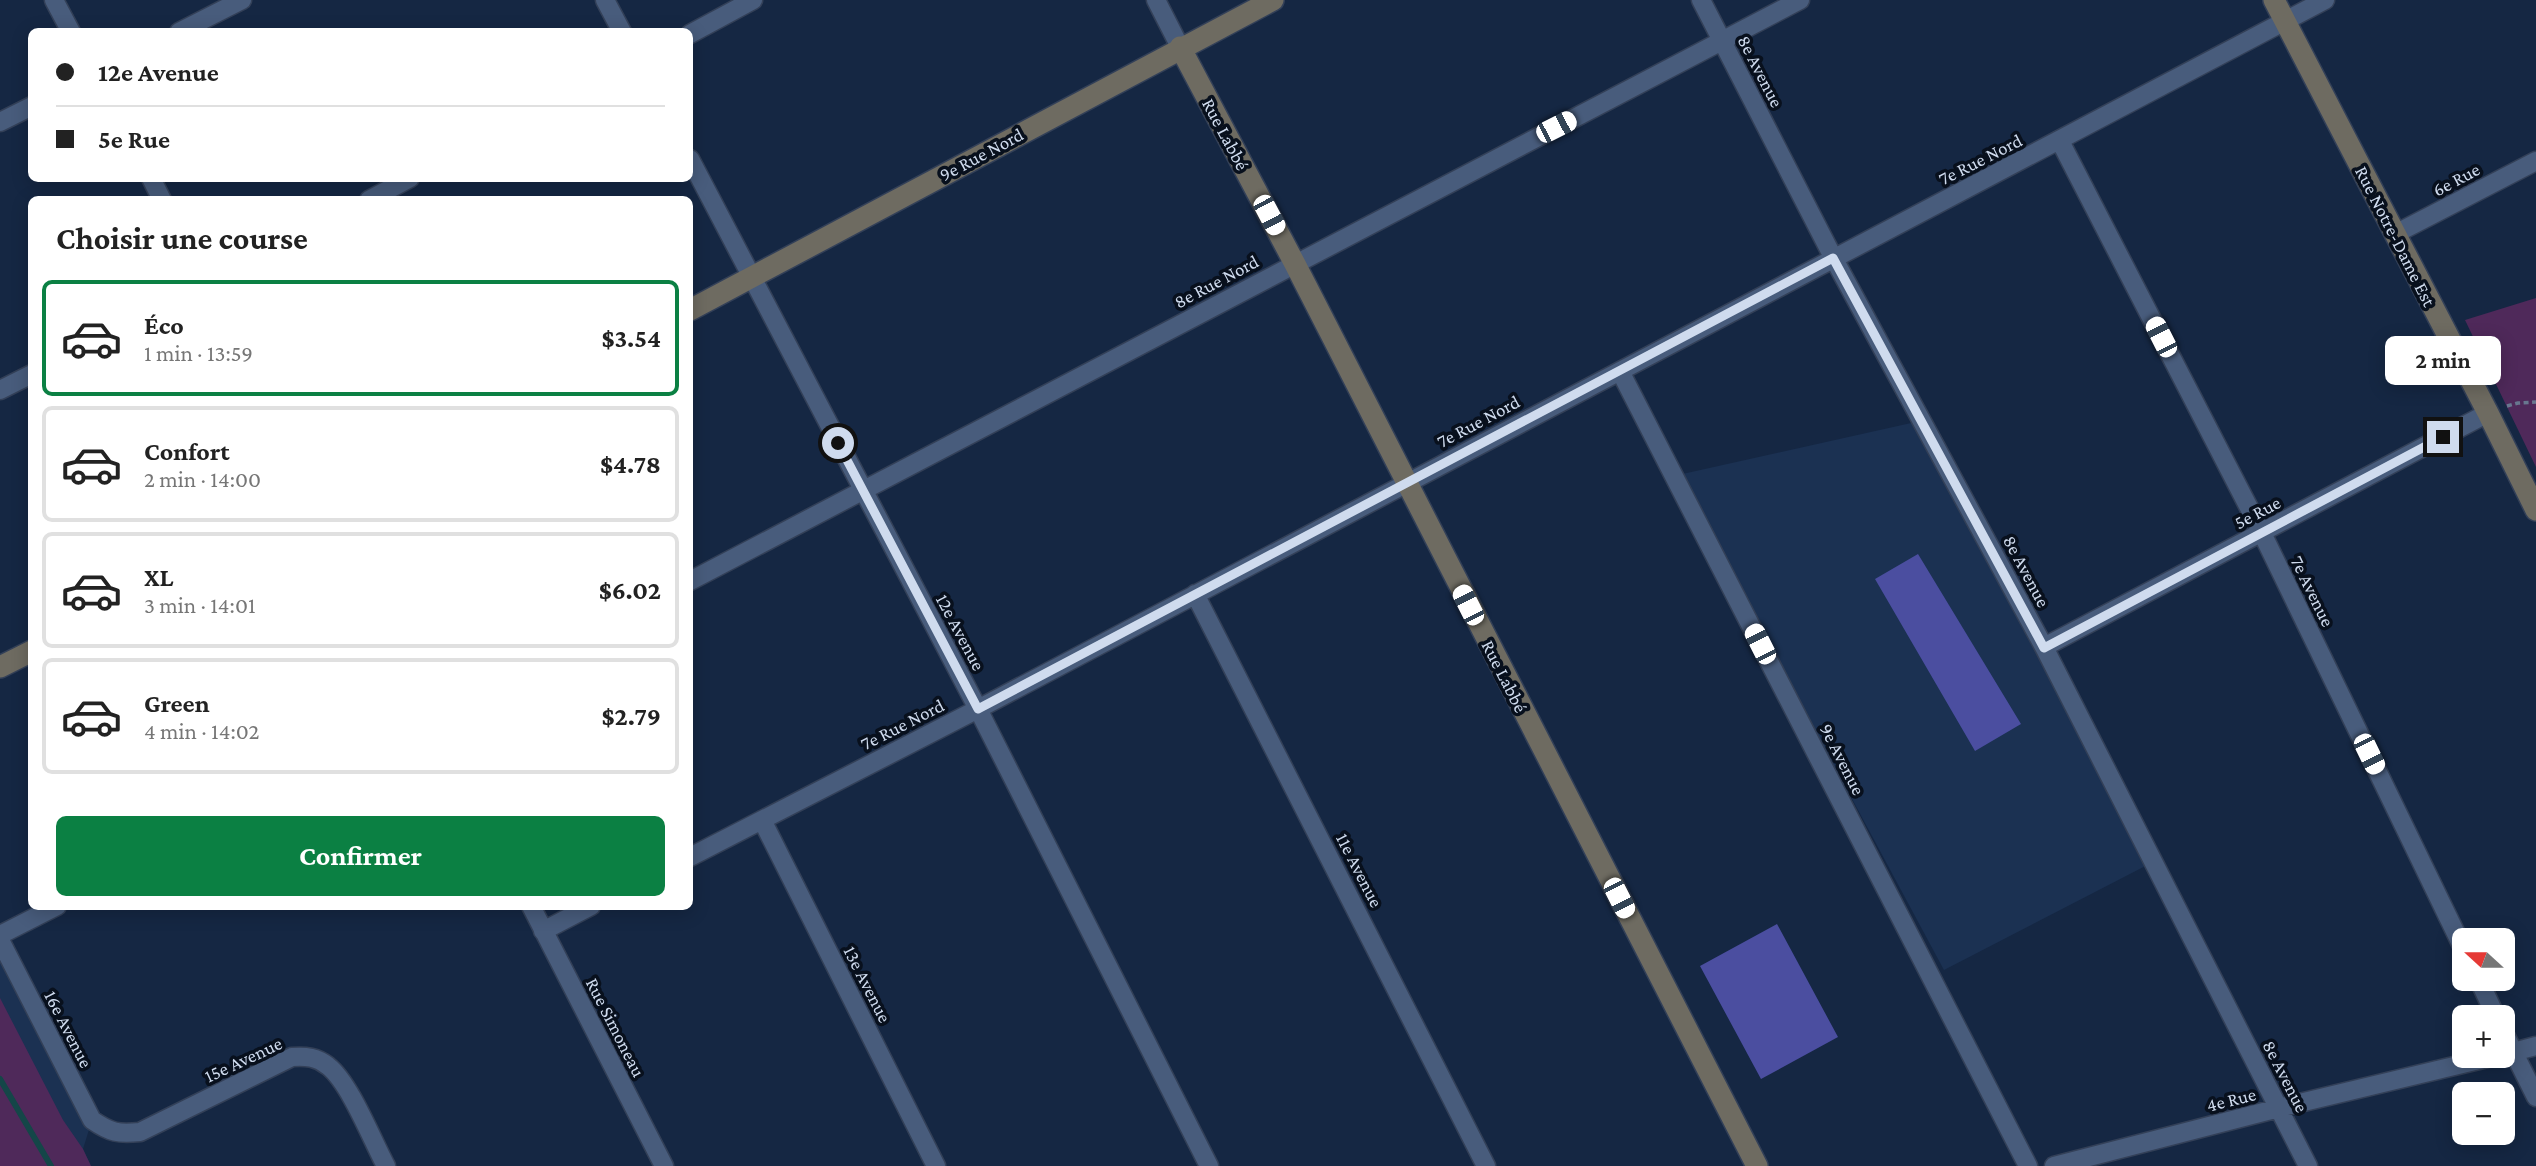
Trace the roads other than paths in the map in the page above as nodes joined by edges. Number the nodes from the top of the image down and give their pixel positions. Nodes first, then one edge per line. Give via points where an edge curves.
1 (54, 0) edge
2 (242, 0) edge
3 (604, 0) edge
4 (753, 0) edge
5 (1156, 0) edge
6 (1273, 0) edge
7 (1701, 0) edge
8 (1800, 0) edge
9 (2274, 0) edge
10 (2325, 0) edge
11 (2285, 22) junction
12 (69, 28) edge
13 (187, 28) edge
14 (620, 28) edge
15 (693, 32) edge
16 (1722, 41) junction
17 (1180, 47) junction
18 (28, 108) edge
19 (0, 122) edge
20 (2060, 141) junction
21 (2536, 161) edge
22 (693, 165) edge
23 (403, 182) edge
24 (376, 196) edge
25 (2395, 234) junction
26 (1833, 258) junction
27 (1295, 264) junction
28 (752, 277) junction
29 (693, 308) edge
30 (1620, 371) junction
31 (28, 375) edge
32 (0, 390) edge
33 (2488, 413) junction
34 (1405, 483) junction
35 (862, 491) junction
36 (2536, 510) edge
37 (2262, 533) junction
38 (693, 579) edge
39 (1195, 594) junction
40 (2044, 648) junction
41 (28, 653) edge
42 (0, 667) edge
43 (978, 709) junction
44 (762, 820) junction
45 (693, 855) edge
46 (50, 910) edge
47 (533, 910) edge
48 (583, 910) edge
49 (2453, 928) edge
50 (543, 931) junction
51 (0, 938) edge
52 (2536, 1046) edge
53 (2515, 1052) edge
54 (2452, 1067) edge
55 (2515, 1067) edge
56 (2536, 1097) edge
57 (2279, 1108) junction
58 (108, 1131) joint
59 (386, 1166) edge
60 (664, 1166) edge
61 (936, 1166) edge
62 (1209, 1166) edge
63 (1486, 1166) edge
64 (1757, 1166) edge
65 (2028, 1166) edge
66 (2054, 1166) edge
67 (2308, 1166) edge

1 - 12 street
2 - 13 street
3 - 14 street
4 - 15 street
5 - 17 street, Rue Labbé
6 - 17 street, 9e Rue Nord
7 - 16 street, 8e Avenue
8 - 16 street, 8e Rue Nord
9 - 11 street, Rue Notre-Dame Est
10 - 11 street, 7e Rue Nord
11 - 20 street, 7e Rue Nord
11 - 25 street, Rue Notre-Dame Est
16 - 26 street, 8e Avenue
16 - 27 street, 8e Rue Nord
17 - 27 street, Rue Labbé
17 - 28 street, 9e Rue Nord
18 - 19 street
20 - 26 street, 7e Rue Nord
20 - 37 street, 7e Avenue
21 - 25 street, 6e Rue
22 - 28 street, 12e Avenue
23 - 24 street
25 - 33 street, Rue Notre-Dame Est
26 - 30 street, 7e Rue Nord
26 - 40 street, 8e Avenue
27 - 34 street, Rue Labbé
27 - 35 street, 8e Rue Nord
28 - 29 street, 9e Rue Nord
28 - 35 street, 12e Avenue
30 - 34 street, 7e Rue Nord
30 - 65 street, 9e Avenue
31 - 32 street
33 - 36 street, Rue Notre-Dame Est
33 - 37 street, 5e Rue
34 - 39 street, 7e Rue Nord
34 - 64 street, Rue Labbé
35 - 38 street, 8e Rue Nord
35 - 43 street, 12e Avenue
37 - 40 street, 5e Rue
37 - 49 street, 7e Avenue
39 - 43 street, 7e Rue Nord
39 - 63 street, 11e Avenue
40 - 57 street, 8e Avenue
41 - 42 street
43 - 44 street, 7e Rue Nord
43 - 62 street, 12e Avenue
44 - 45 street, 7e Rue Nord
44 - 61 street, 13e Avenue
46 - 51 street
47 - 50 street, Rue Simoneau
48 - 50 street
50 - 60 street, Rue Simoneau
51 - 58 street, 16e Avenue via 92,1120
52 - 53 street, 4e Rue
54 - 57 street, 4e Rue
55 - 56 street
57 - 66 street, 4e Rue
57 - 67 street, 8e Avenue
58 - 59 street, 15e Avenue via 140,1132 292,1057 310,1056 328,1065 341,1080

